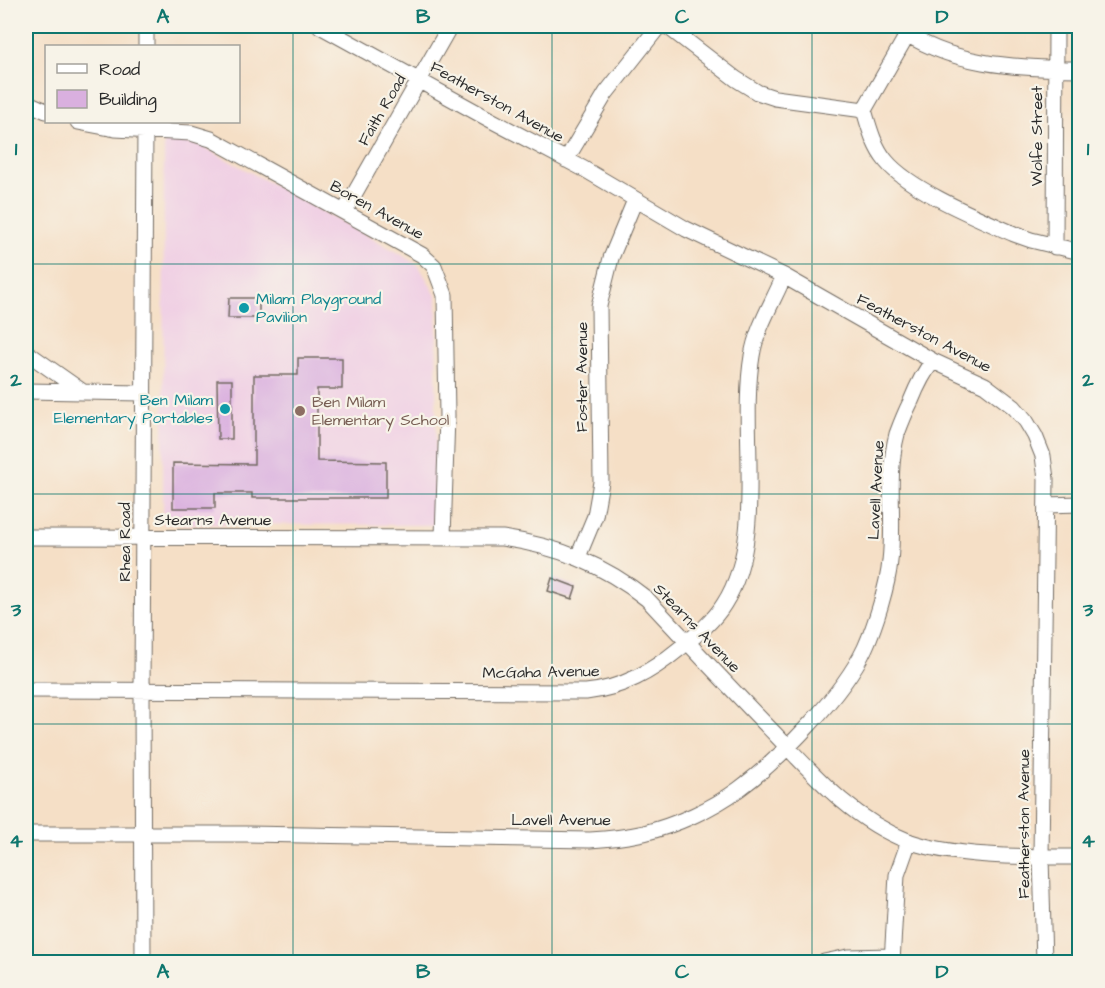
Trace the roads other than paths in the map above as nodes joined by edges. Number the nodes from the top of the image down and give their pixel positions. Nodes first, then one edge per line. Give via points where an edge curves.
1 (146, 26) edge
2 (320, 26) edge
3 (450, 26) edge
4 (659, 26) edge
5 (668, 26) edge
6 (1056, 26) edge
7 (901, 30) edge
8 (146, 45) edge
9 (1056, 68) junction
10 (1080, 69) edge
11 (420, 81) junction
12 (26, 102) edge
13 (864, 110) junction
14 (45, 111) edge
15 (83, 123) edge
16 (145, 125) edge
17 (566, 160) junction
18 (635, 200) junction
19 (344, 213) junction
20 (1056, 247) junction
21 (1080, 252) edge
22 (784, 276) junction
23 (26, 352) edge
24 (933, 361) junction
25 (26, 391) edge
26 (83, 392) junction
27 (143, 393) junction
28 (1080, 504) edge
29 (1046, 505) junction
30 (26, 537) edge
31 (443, 537) junction
32 (144, 538) junction
33 (578, 557) junction
34 (688, 642) junction
35 (26, 690) edge
36 (142, 690) junction
37 (787, 746) junction
38 (26, 834) edge
39 (143, 834) junction
40 (909, 841) junction
41 (1041, 856) junction
42 (1080, 856) edge
43 (892, 959) edge
44 (143, 963) edge
45 (824, 963) edge
46 (1044, 963) edge

1 - 8 street
2 - 11 street, Featherston Avenue
3 - 11 street, Faith Road
4 - 17 street via 606,93
5 - 13 street via 757,92
6 - 9 street, Wolfe Street
7 - 9 street via 929,46 970,61
7 - 13 street
9 - 10 street
9 - 20 street, Wolfe Street
11 - 17 street, Featherston Avenue
11 - 19 street, Faith Road
12 - 14 street
13 - 20 street via 880,154 910,183 1014,234
15 - 16 street, Boren Avenue via 114,129
16 - 19 street, Boren Avenue via 211,139
16 - 27 street, Rhea Road
17 - 18 street, Featherston Avenue
18 - 22 street, Featherston Avenue
18 - 33 street, Foster Avenue via 611,258 599,306 601,482 595,516
19 - 31 street, Boren Avenue via 422,255 434,266 444,287 447,416
20 - 21 street
22 - 24 street, Featherston Avenue
22 - 34 street, McGaha Avenue via 752,357 747,515 741,564 724,603
23 - 26 street
24 - 29 street, Featherston Avenue via 985,385 1026,421 1043,456
24 - 37 street, Lavell Avenue via 923,373 897,435 890,562 868,641 845,681
25 - 26 street
26 - 27 street
27 - 32 street, Rhea Road
28 - 29 street
29 - 41 street, Featherston Avenue
30 - 32 street, Stearns Avenue
31 - 32 street, Stearns Avenue
31 - 33 street, Stearns Avenue via 524,541
32 - 36 street, Rhea Road
33 - 34 street, Stearns Avenue via 647,598
34 - 36 street, McGaha Avenue via 641,676 592,691
34 - 37 street, Stearns Avenue
35 - 36 street, McGaha Avenue
36 - 39 street, Rhea Road
37 - 39 street, Lavell Avenue via 738,790 715,804 669,825 615,838
37 - 40 street, Stearns Avenue via 823,785 861,816
38 - 39 street, Lavell Avenue
39 - 44 street, Rhea Road
40 - 41 street, Stearns Avenue via 972,854
40 - 43 street via 897,875
41 - 42 street, Stearns Avenue
41 - 46 street, Featherston Avenue
43 - 45 street via 848,957

